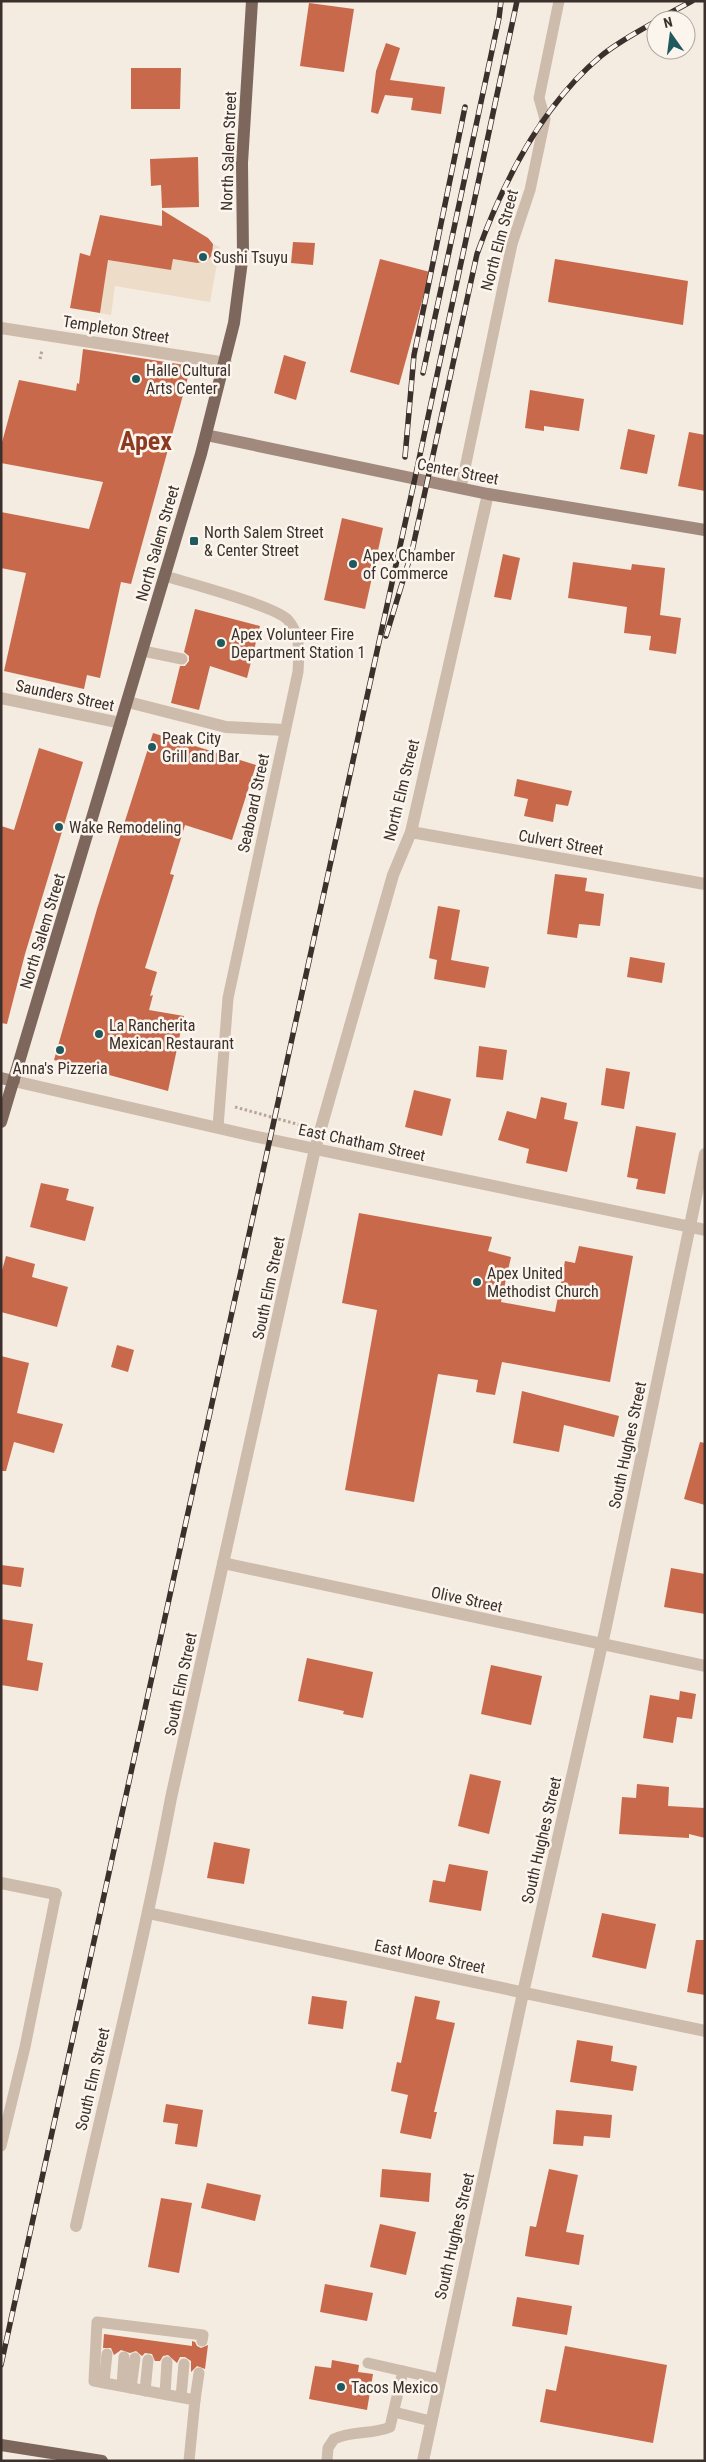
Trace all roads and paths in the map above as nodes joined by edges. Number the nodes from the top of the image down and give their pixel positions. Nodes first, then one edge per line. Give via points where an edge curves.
1 (252, 1) edge
2 (559, 1) edge
3 (1, 328) edge
4 (226, 362) junction
5 (206, 435) junction
6 (460, 487) junction
7 (488, 494) junction
8 (705, 530) edge
9 (165, 576) junction
10 (143, 651) junction
11 (182, 659) dead end
12 (128, 702) junction
13 (2, 703) edge
14 (121, 723) junction
15 (285, 730) junction
16 (411, 832) junction
17 (705, 884) edge
18 (7, 1079) edge
19 (232, 1106) dead end
20 (1, 1122) edge
21 (304, 1126) dead end
22 (218, 1127) junction
23 (316, 1148) junction
24 (705, 1154) edge
25 (688, 1227) junction
26 (705, 1230) edge
27 (223, 1564) junction
28 (601, 1644) junction
29 (705, 1666) edge
30 (1, 1883) edge
31 (56, 1894) joint
32 (148, 1913) junction
33 (523, 1993) junction
34 (705, 2031) edge
35 (1, 2146) edge
36 (76, 2226) dead end
37 (186, 2333) junction
38 (202, 2341) dead end
39 (185, 2345) dead end
40 (107, 2354) dead end
41 (130, 2357) dead end
42 (148, 2360) dead end
43 (167, 2362) dead end
44 (368, 2363) dead end
45 (184, 2364) dead end
46 (403, 2371) junction
47 (199, 2373) dead end
48 (439, 2379) junction
49 (104, 2382) junction
50 (127, 2387) junction
51 (145, 2391) junction
52 (164, 2394) junction
53 (181, 2398) junction
54 (195, 2400) junction
55 (394, 2412) junction
56 (430, 2421) junction
57 (1, 2445) edge
58 (102, 2461) edge
59 (189, 2461) edge
60 (327, 2461) edge
61 (423, 2461) edge

1 - 4 main road, North Salem Street via 242,162 243,253 236,316
2 - 6 lane, North Elm Street via 538,98 545,119 530,190 512,244
3 - 4 street, Templeton Street
4 - 5 main road, North Salem Street
5 - 6 main road, Center Street
5 - 9 main road, North Salem Street
6 - 7 main road, Center Street
7 - 8 main road, Center Street
7 - 16 street, North Elm Street
9 - 10 main road, North Salem Street
9 - 15 lane, Seaboard Street via 253,603 288,619 299,642 299,658
10 - 11 lane
10 - 12 main road, North Salem Street
12 - 14 main road, North Salem Street
12 - 15 street via 226,727
13 - 14 street, Saunders Street
14 - 18 main road, North Salem Street
15 - 22 lane, Seaboard Street via 228,998
16 - 17 street, Culvert Street
16 - 23 street, North Elm Street via 393,875
18 - 20 main road, North Salem Street
18 - 22 street, East Chatham Street
19 - 21 path
22 - 23 street, East Chatham Street
23 - 25 street, East Chatham Street
23 - 27 street, South Elm Street
24 - 25 street, South Hughes Street
25 - 26 street, East Chatham Street
25 - 28 street, South Hughes Street
27 - 28 street, Olive Street
27 - 32 street, South Elm Street
28 - 29 street, Olive Street
28 - 33 street, South Hughes Street
30 - 31 street
31 - 35 lane
32 - 33 street, East Moore Street
32 - 36 street, South Elm Street
33 - 34 street, East Moore Street
33 - 48 street, South Hughes Street
37 - 38 lane via 203,2334
37 - 39 lane
37 - 49 lane via 170,2337 110,2329 97,2322 94,2381
40 - 49 lane
41 - 50 lane
42 - 51 lane
43 - 52 lane
44 - 46 lane
45 - 53 lane
46 - 48 lane
46 - 55 lane
47 - 54 lane
48 - 56 street, South Hughes Street
49 - 50 lane
50 - 51 lane
51 - 52 lane
52 - 53 lane
53 - 54 lane
54 - 59 lane
55 - 56 lane
55 - 60 lane via 390,2427 334,2438 328,2448
56 - 61 street, South Hughes Street
57 - 58 main road

